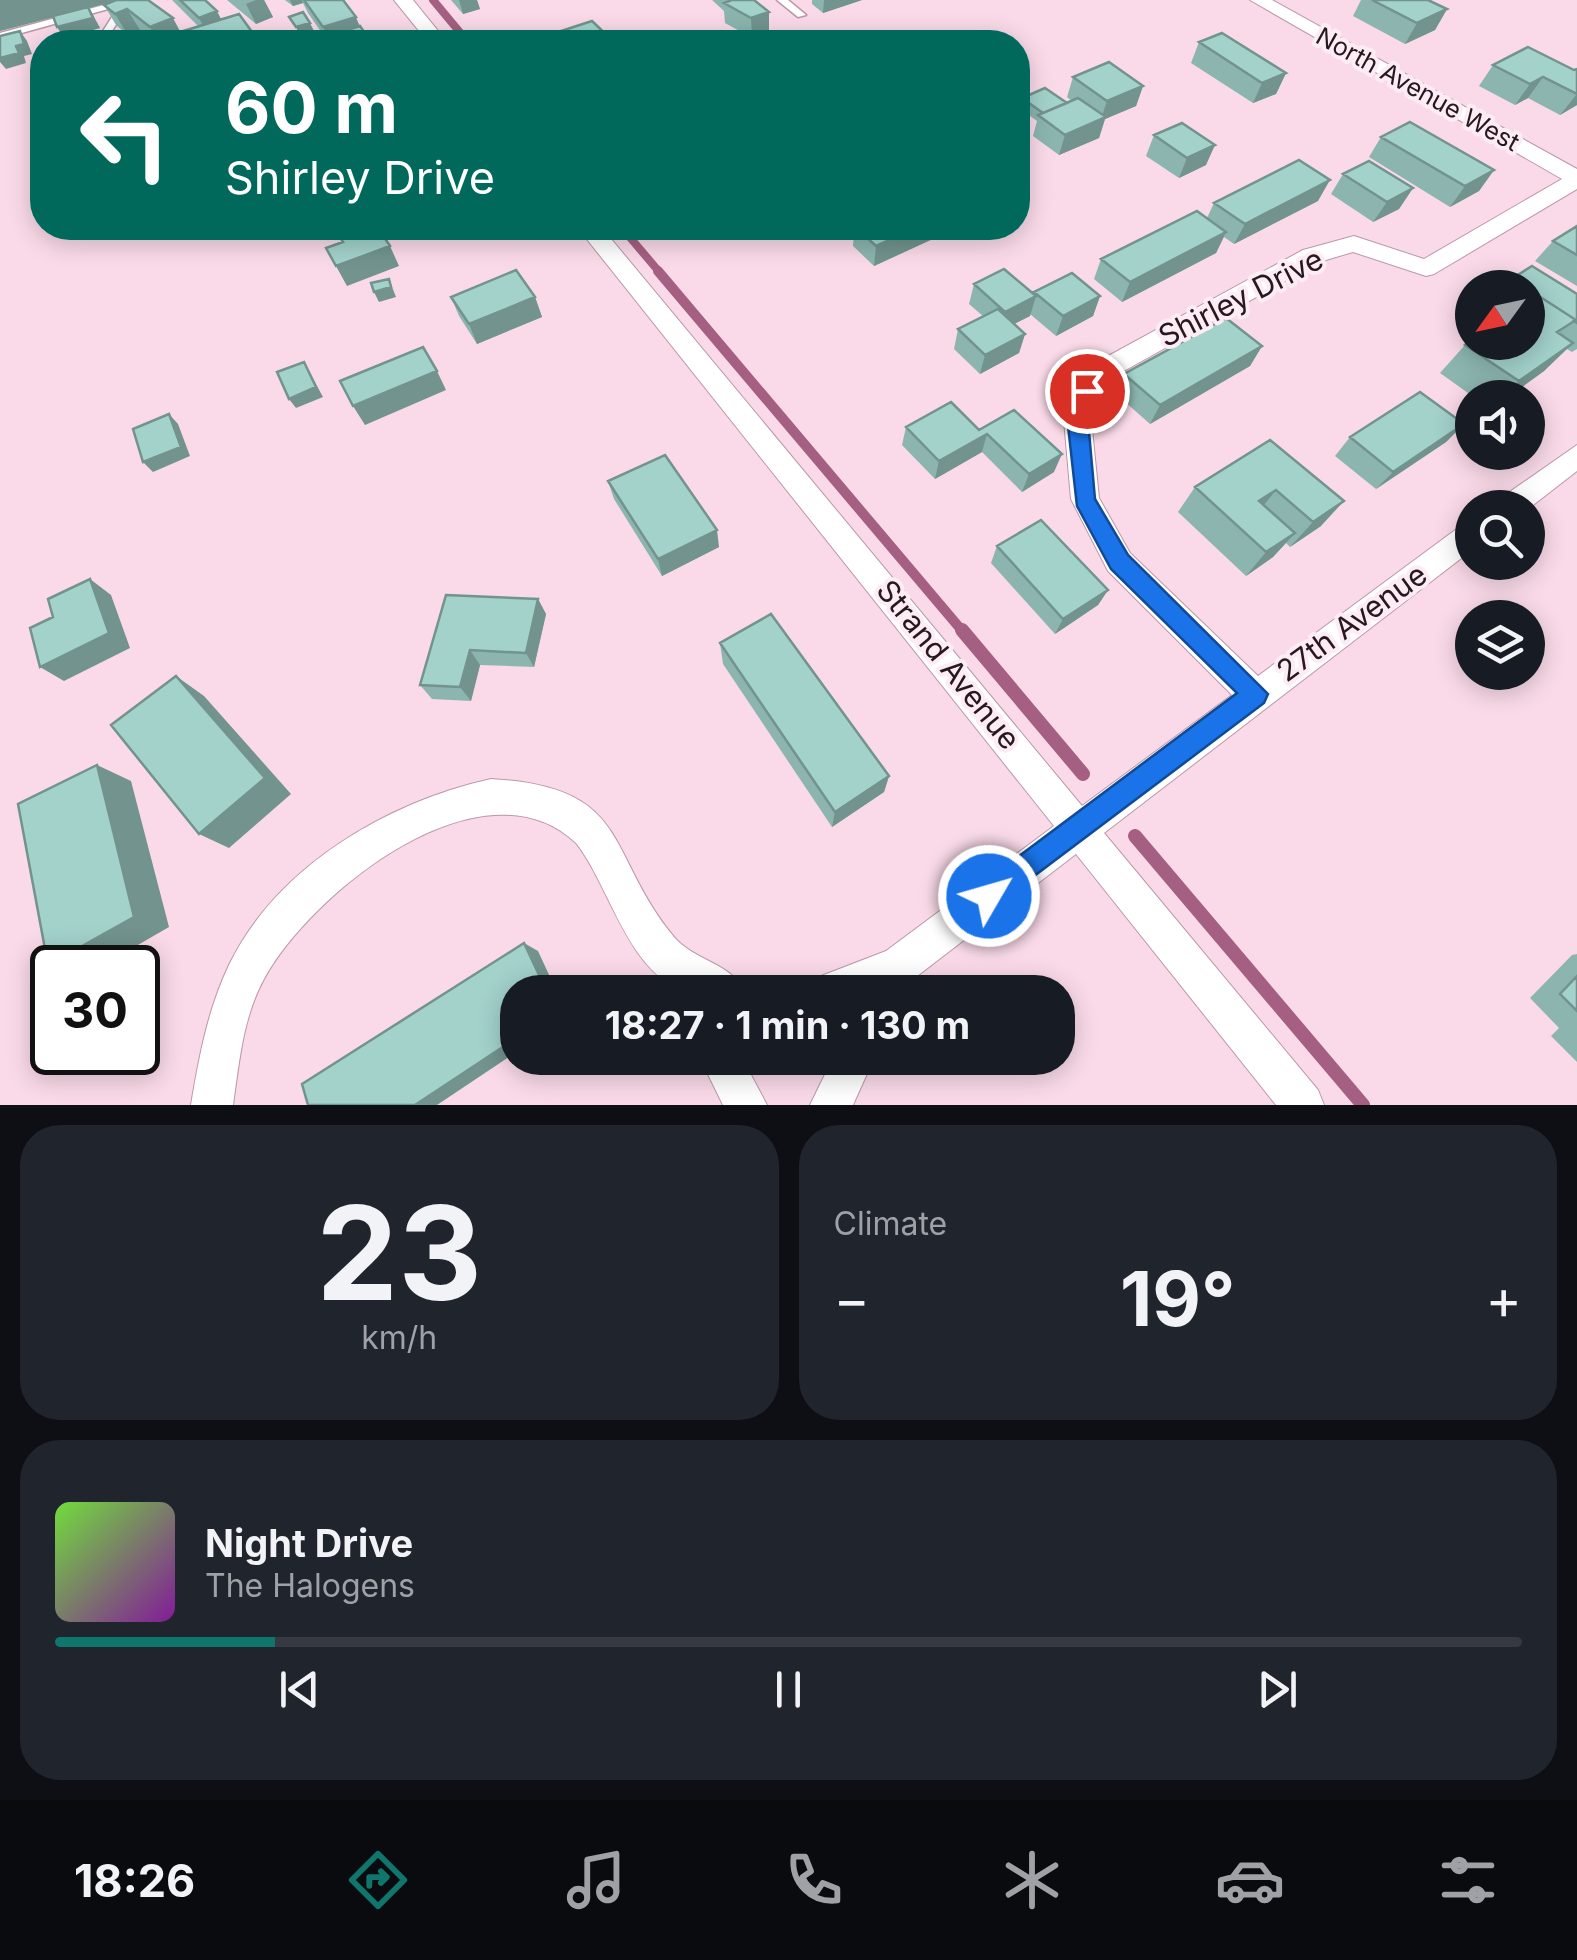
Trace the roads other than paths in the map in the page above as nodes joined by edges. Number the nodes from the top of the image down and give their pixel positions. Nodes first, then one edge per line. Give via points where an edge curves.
1 (404, 0) edge
2 (782, 0) edge
3 (1259, 0) edge
4 (129, 1) edge
5 (801, 15) dead end
6 (109, 30) edge
7 (428, 30) edge
8 (0, 36) edge
9 (1577, 179) edge
10 (600, 240) edge
11 (1577, 456) edge
12 (1532, 490) edge
13 (1455, 547) edge
14 (1255, 694) junction
15 (1080, 826) junction
16 (663, 954) junction
17 (675, 975) edge
18 (697, 975) edge
19 (897, 975) edge
20 (729, 1075) edge
21 (846, 1075) edge
22 (212, 1105) edge
23 (746, 1105) edge
24 (832, 1105) edge
25 (1303, 1105) edge

1 - 7 street
2 - 5 lane
3 - 9 street, North Avenue West
4 - 6 lane
4 - 8 lane
9 - 14 street, Shirley Drive via 1426,268 1354,244 1311,256 1097,374 1076,408 1084,500 1120,562
10 - 15 street, Strand Avenue
11 - 12 street
13 - 14 street, 27th Avenue
14 - 15 street, 27th Avenue
15 - 19 street, 27th Avenue
15 - 25 street, Strand Avenue
16 - 17 street
16 - 18 street
16 - 22 street via 626,885 578,819 539,798 496,793 415,820 326,876 253,960 224,1024
20 - 23 street
21 - 24 street

